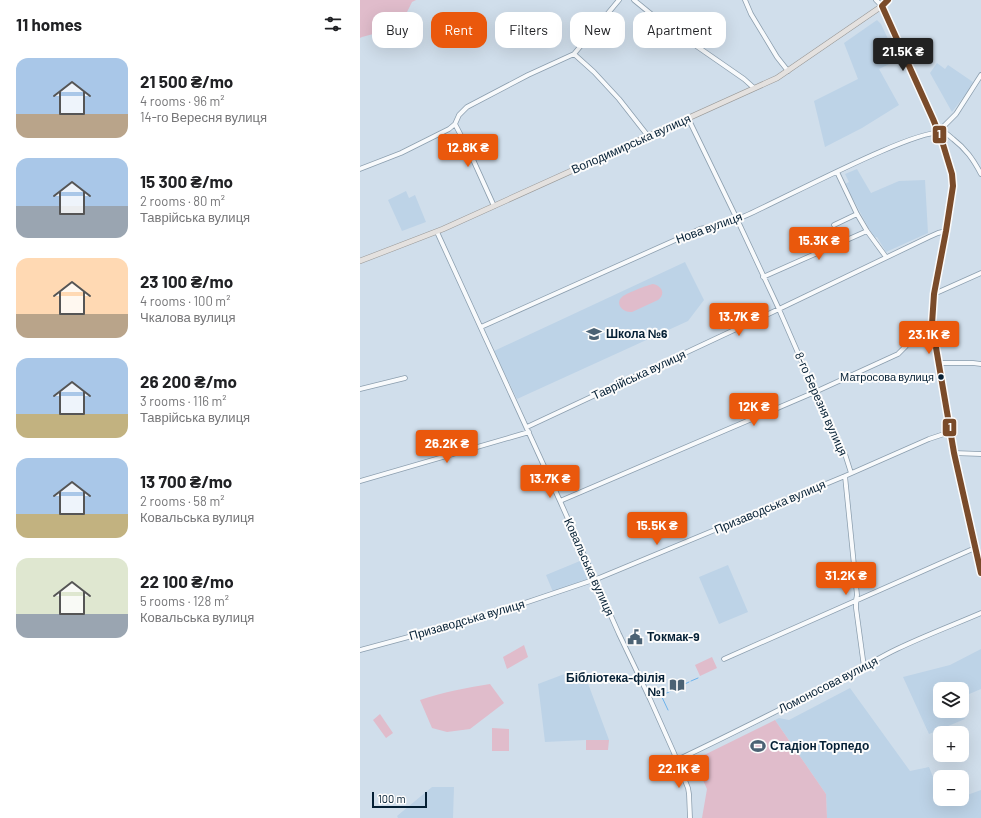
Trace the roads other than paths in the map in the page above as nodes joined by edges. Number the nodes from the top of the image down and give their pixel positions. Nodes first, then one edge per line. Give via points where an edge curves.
1 (619, 0) edge
2 (634, 0) edge
3 (745, 0) edge
4 (876, 0) edge
5 (888, 0) edge
6 (882, 6) junction
7 (574, 54) junction
8 (788, 71) junction
9 (981, 75) edge
10 (754, 88) junction
11 (688, 118) junction
12 (455, 124) junction
13 (938, 132) junction
14 (648, 136) junction
15 (360, 170) edge
16 (837, 172) junction
17 (981, 174) edge
18 (494, 206) junction
19 (857, 214) junction
20 (737, 219) junction
21 (834, 225) dead end
22 (867, 231) junction
23 (946, 231) junction
24 (437, 232) junction
25 (886, 257) junction
26 (360, 261) edge
27 (981, 273) edge
28 (763, 277) junction
29 (934, 294) junction
30 (779, 309) junction
31 (932, 324) junction
32 (481, 327) junction
33 (939, 363) junction
34 (981, 364) edge
35 (405, 378) dead end
36 (360, 389) edge
37 (815, 392) junction
38 (528, 430) junction
39 (950, 432) junction
40 (954, 453) junction
41 (981, 454) edge
42 (851, 473) junction
43 (845, 476) junction
44 (360, 481) edge
45 (560, 501) junction
46 (975, 548) junction
47 (981, 573) edge
48 (595, 580) junction
49 (856, 600) junction
50 (981, 613) edge
51 (360, 650) edge
52 (724, 659) dead end
53 (864, 667) junction
54 (677, 760) junction
55 (690, 818) edge

1 - 7 street
2 - 10 street
3 - 8 street via 777,57
4 - 6 street
5 - 6 main road, Володимирська вулиця
6 - 8 main road, Володимирська вулиця
6 - 13 main road
7 - 12 street via 467,107
7 - 14 street via 619,99
8 - 10 main road, Володимирська вулиця
9 - 13 street via 956,114
10 - 11 main road, Володимирська вулиця
11 - 14 main road, Володимирська вулиця
11 - 20 street, 8-го Березня вулиця
12 - 15 street via 402,153
12 - 18 street
13 - 16 street, Нова вулиця via 920,136
13 - 17 street via 946,133 962,146
13 - 23 main road via 949,162 953,186
14 - 18 main road, Володимирська вулиця
16 - 19 street
16 - 20 street, Нова вулиця
18 - 24 main road, Володимирська вулиця
19 - 21 street
19 - 22 street
20 - 28 street, 8-го Березня вулиця
20 - 32 street, Нова вулиця via 700,229
22 - 25 street
22 - 28 street
23 - 25 street, Таврійська вулиця via 929,236
23 - 29 main road
24 - 26 main road, Володимирська вулиця
24 - 32 street, Ковальська вулиця
25 - 30 street, Таврійська вулиця
27 - 29 street
28 - 30 street, 8-го Березня вулиця
29 - 31 main road
30 - 37 street, 8-го Березня вулиця
30 - 38 street, Таврійська вулиця
31 - 33 main road
31 - 37 street via 918,328 911,334 906,346 898,354
32 - 38 street, Ковальська вулиця
33 - 34 street
33 - 39 main road
35 - 36 street
37 - 42 street, 8-го Березня вулиця via 845,454
37 - 45 street
38 - 44 street, Таврійська вулиця
38 - 45 street, Ковальська вулиця
39 - 40 main road
39 - 42 street, Призаводська вулиця
40 - 41 street
40 - 46 main road
42 - 43 street, Призаводська вулиця
43 - 48 street, Призаводська вулиця
43 - 49 street
45 - 48 street, Ковальська вулиця
46 - 47 main road
46 - 49 street
48 - 51 street, Призаводська вулиця via 486,616
48 - 54 street, Ковальська вулиця
49 - 52 street
49 - 53 street
50 - 53 street, Ломоносова вулиця via 896,649
53 - 54 street, Ломоносова вулиця
54 - 55 street, Ковальська вулиця via 688,788

